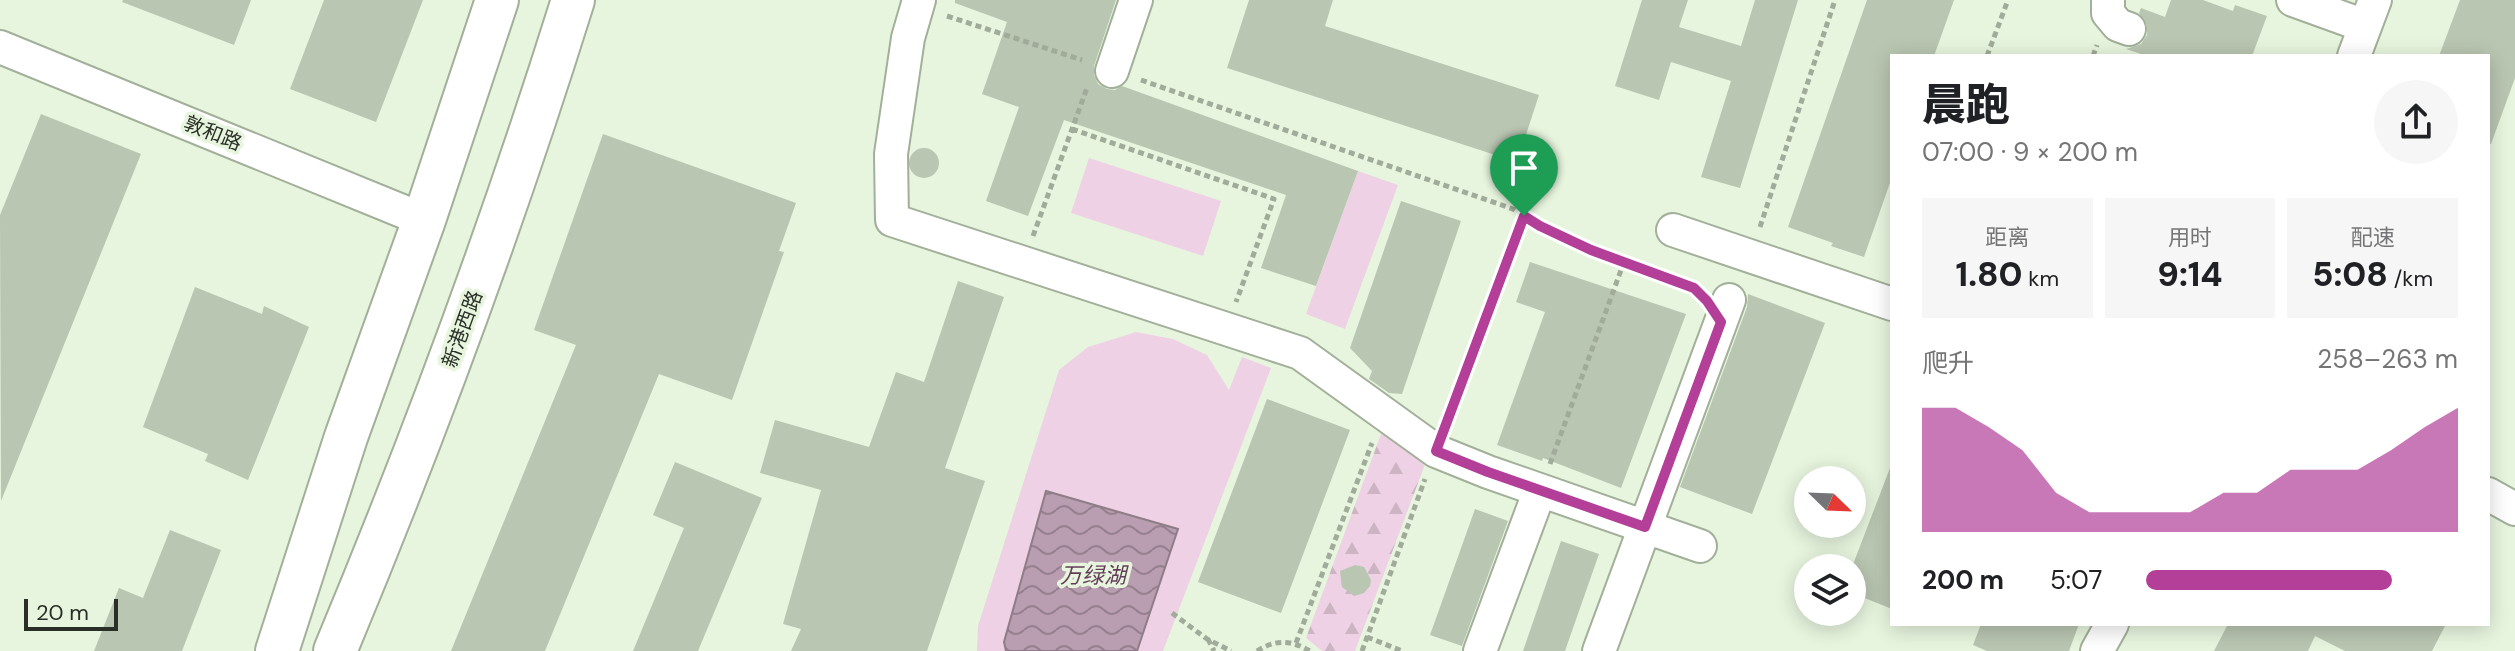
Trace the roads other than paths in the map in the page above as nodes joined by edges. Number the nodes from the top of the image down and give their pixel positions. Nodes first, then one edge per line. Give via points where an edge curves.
1 (497, 0) edge
2 (573, 0) edge
3 (1136, 0) edge
4 (2108, 0) edge
5 (2293, 0) edge
6 (918, 3) edge
7 (2370, 13) edge
8 (2129, 29) dead end
9 (0, 47) edge
10 (2355, 54) edge
11 (1104, 68) road end
12 (424, 220) junction
13 (1673, 230) dead end
14 (1890, 303) edge
15 (1725, 311) road end
16 (1540, 490) junction
17 (2490, 495) edge
18 (2515, 509) edge
19 (1645, 527) junction
20 (1700, 546) dead end
21 (301, 575) junction
22 (354, 606) junction
23 (2111, 626) edge
24 (258, 651) edge
25 (277, 651) edge
26 (335, 651) edge
27 (344, 651) edge
28 (1480, 651) edge
29 (1599, 651) edge
30 (2097, 651) edge

1 - 12 main road
2 - 22 main road, 新港西路 via 480,282
3 - 11 street
4 - 8 street via 2108,13
5 - 7 street
6 - 16 street via 891,154 892,220 1300,353 1436,451
7 - 10 street
9 - 12 street, 敦和路
12 - 21 main road
13 - 14 street
15 - 19 street
16 - 19 street
16 - 28 street
17 - 18 street
19 - 20 street
19 - 29 street
21 - 24 main road
21 - 25 main road
22 - 26 main road, 新港西路
22 - 27 main road
23 - 30 street

